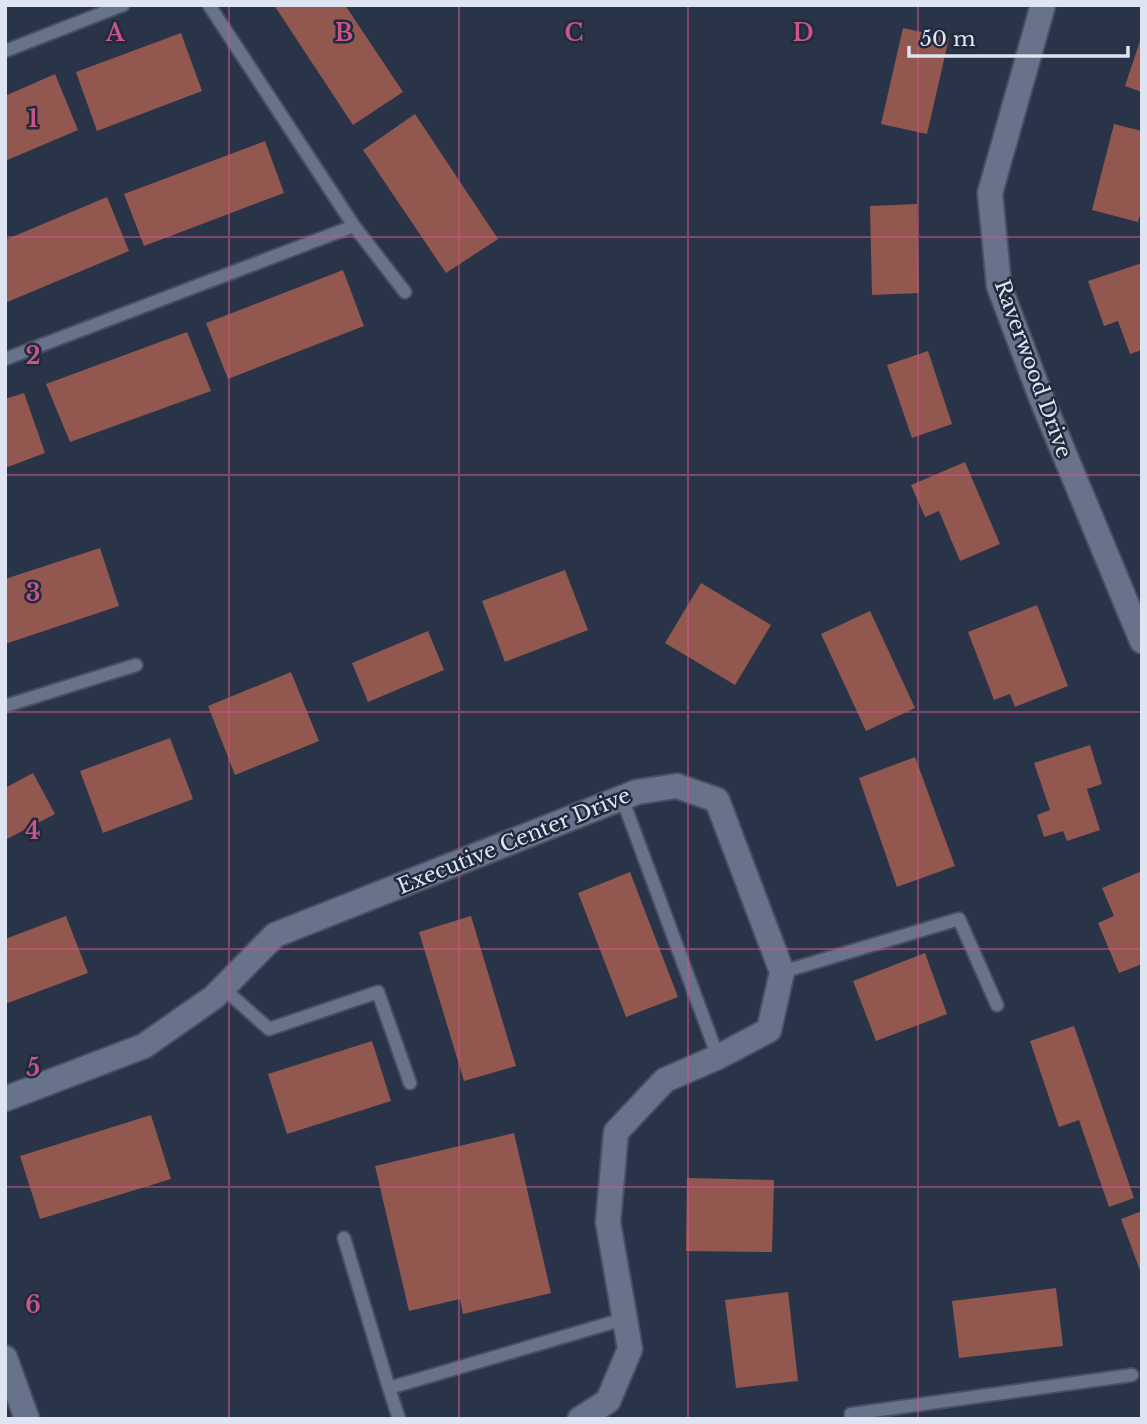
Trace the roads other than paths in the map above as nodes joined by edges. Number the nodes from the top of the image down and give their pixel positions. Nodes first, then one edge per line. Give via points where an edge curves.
1 (123, 5) edge
2 (209, 5) edge
3 (1042, 5) edge
4 (5, 51) edge
5 (354, 226) junction
6 (405, 292) dead end
7 (5, 359) edge
8 (1142, 641) edge
9 (136, 665) dead end
10 (5, 706) edge
11 (622, 798) junction
12 (782, 972) junction
13 (223, 988) junction
14 (997, 1005) dead end
15 (718, 1057) junction
16 (410, 1083) dead end
17 (5, 1099) edge
18 (344, 1238) dead end
19 (624, 1319) junction
20 (5, 1358) edge
21 (1132, 1375) dead end
22 (389, 1388) junction
23 (27, 1419) edge
24 (399, 1419) edge
25 (580, 1419) edge
26 (851, 1419) edge

1 - 4 lane
2 - 5 lane
3 - 8 street, Raverwood Drive via 990,193 999,286
5 - 6 lane
5 - 7 lane
9 - 10 lane
11 - 12 street, Executive Center Drive via 677,786 717,800
11 - 13 street, Executive Center Drive via 275,935
11 - 15 lane
12 - 14 lane via 959,919
12 - 15 street via 769,1030
13 - 16 lane via 269,1029 377,992
13 - 17 street, Executive Center Drive via 144,1046
15 - 19 street via 665,1080 616,1132 608,1222
18 - 22 lane
19 - 22 lane
19 - 25 street via 629,1349 608,1401
20 - 23 street
21 - 26 lane via 851,1414
22 - 24 lane

